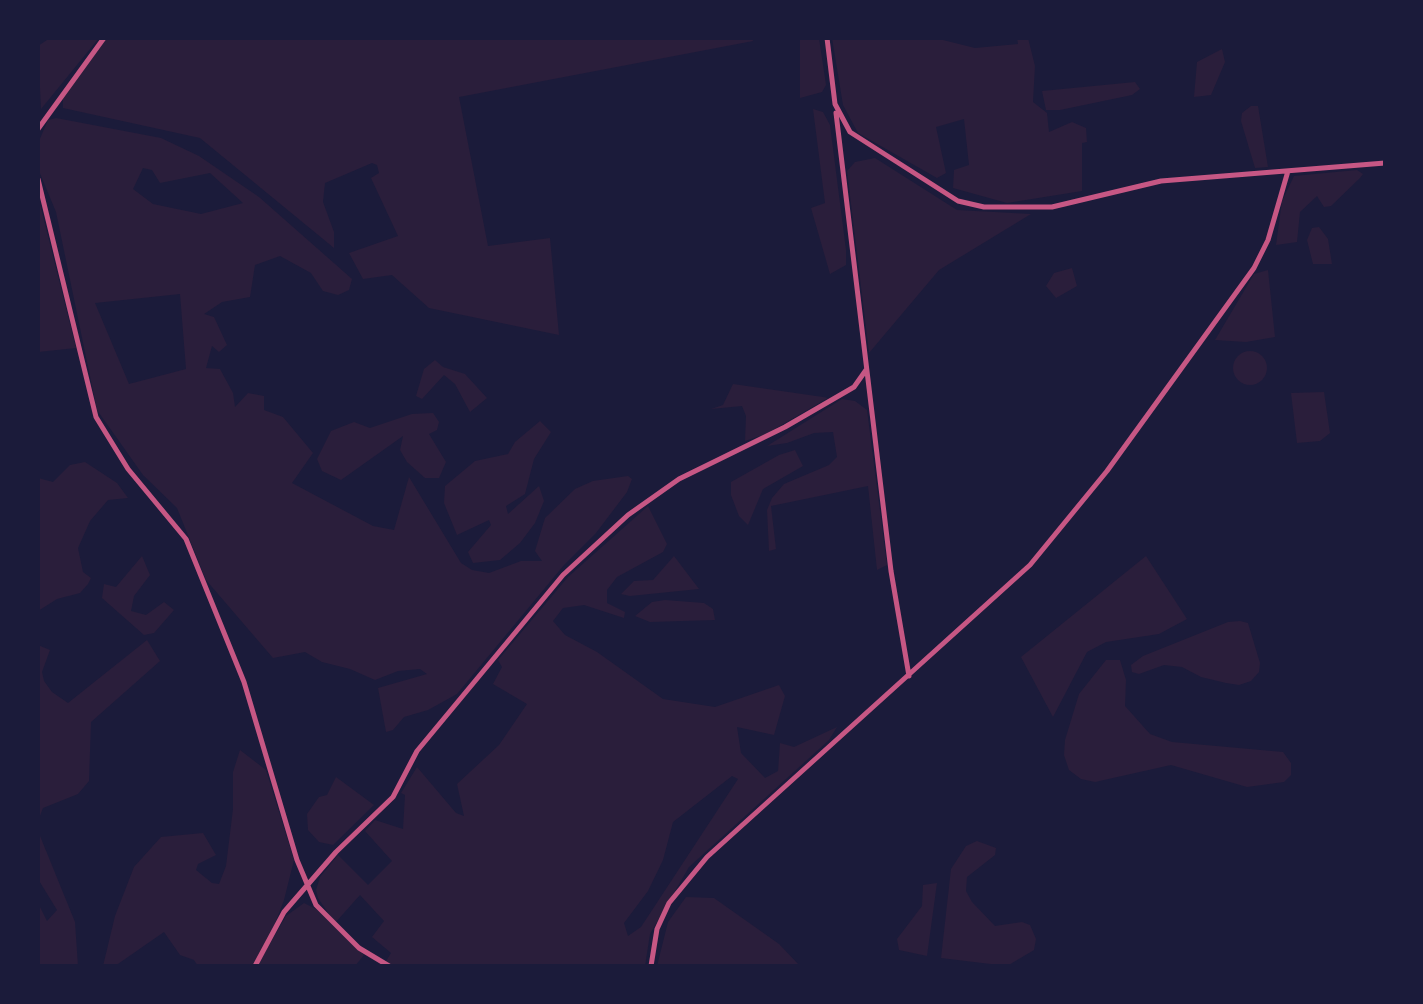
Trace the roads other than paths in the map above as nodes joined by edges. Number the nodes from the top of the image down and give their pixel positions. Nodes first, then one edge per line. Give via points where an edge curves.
1 (104, 38) edge
2 (827, 38) edge
3 (835, 104) junction
4 (38, 129) edge
5 (1385, 163) edge
6 (1288, 171) junction
7 (38, 179) edge
8 (866, 370) junction
9 (909, 676) junction
10 (308, 888) junction
11 (255, 966) edge
12 (389, 966) edge
13 (651, 966) edge

1 - 4 street
2 - 3 street
3 - 6 street via 850,132 867,145 958,201 984,207 1052,207 1161,181
3 - 8 street
5 - 6 street
6 - 9 street via 1254,268 1107,471 1030,565
7 - 10 street via 96,417 128,469 186,539 244,682
8 - 9 street
8 - 10 street via 854,387 679,479 592,547 417,751 393,797 336,852
9 - 13 street via 707,857 669,903 657,929
10 - 11 street via 284,912
10 - 12 street via 336,926

